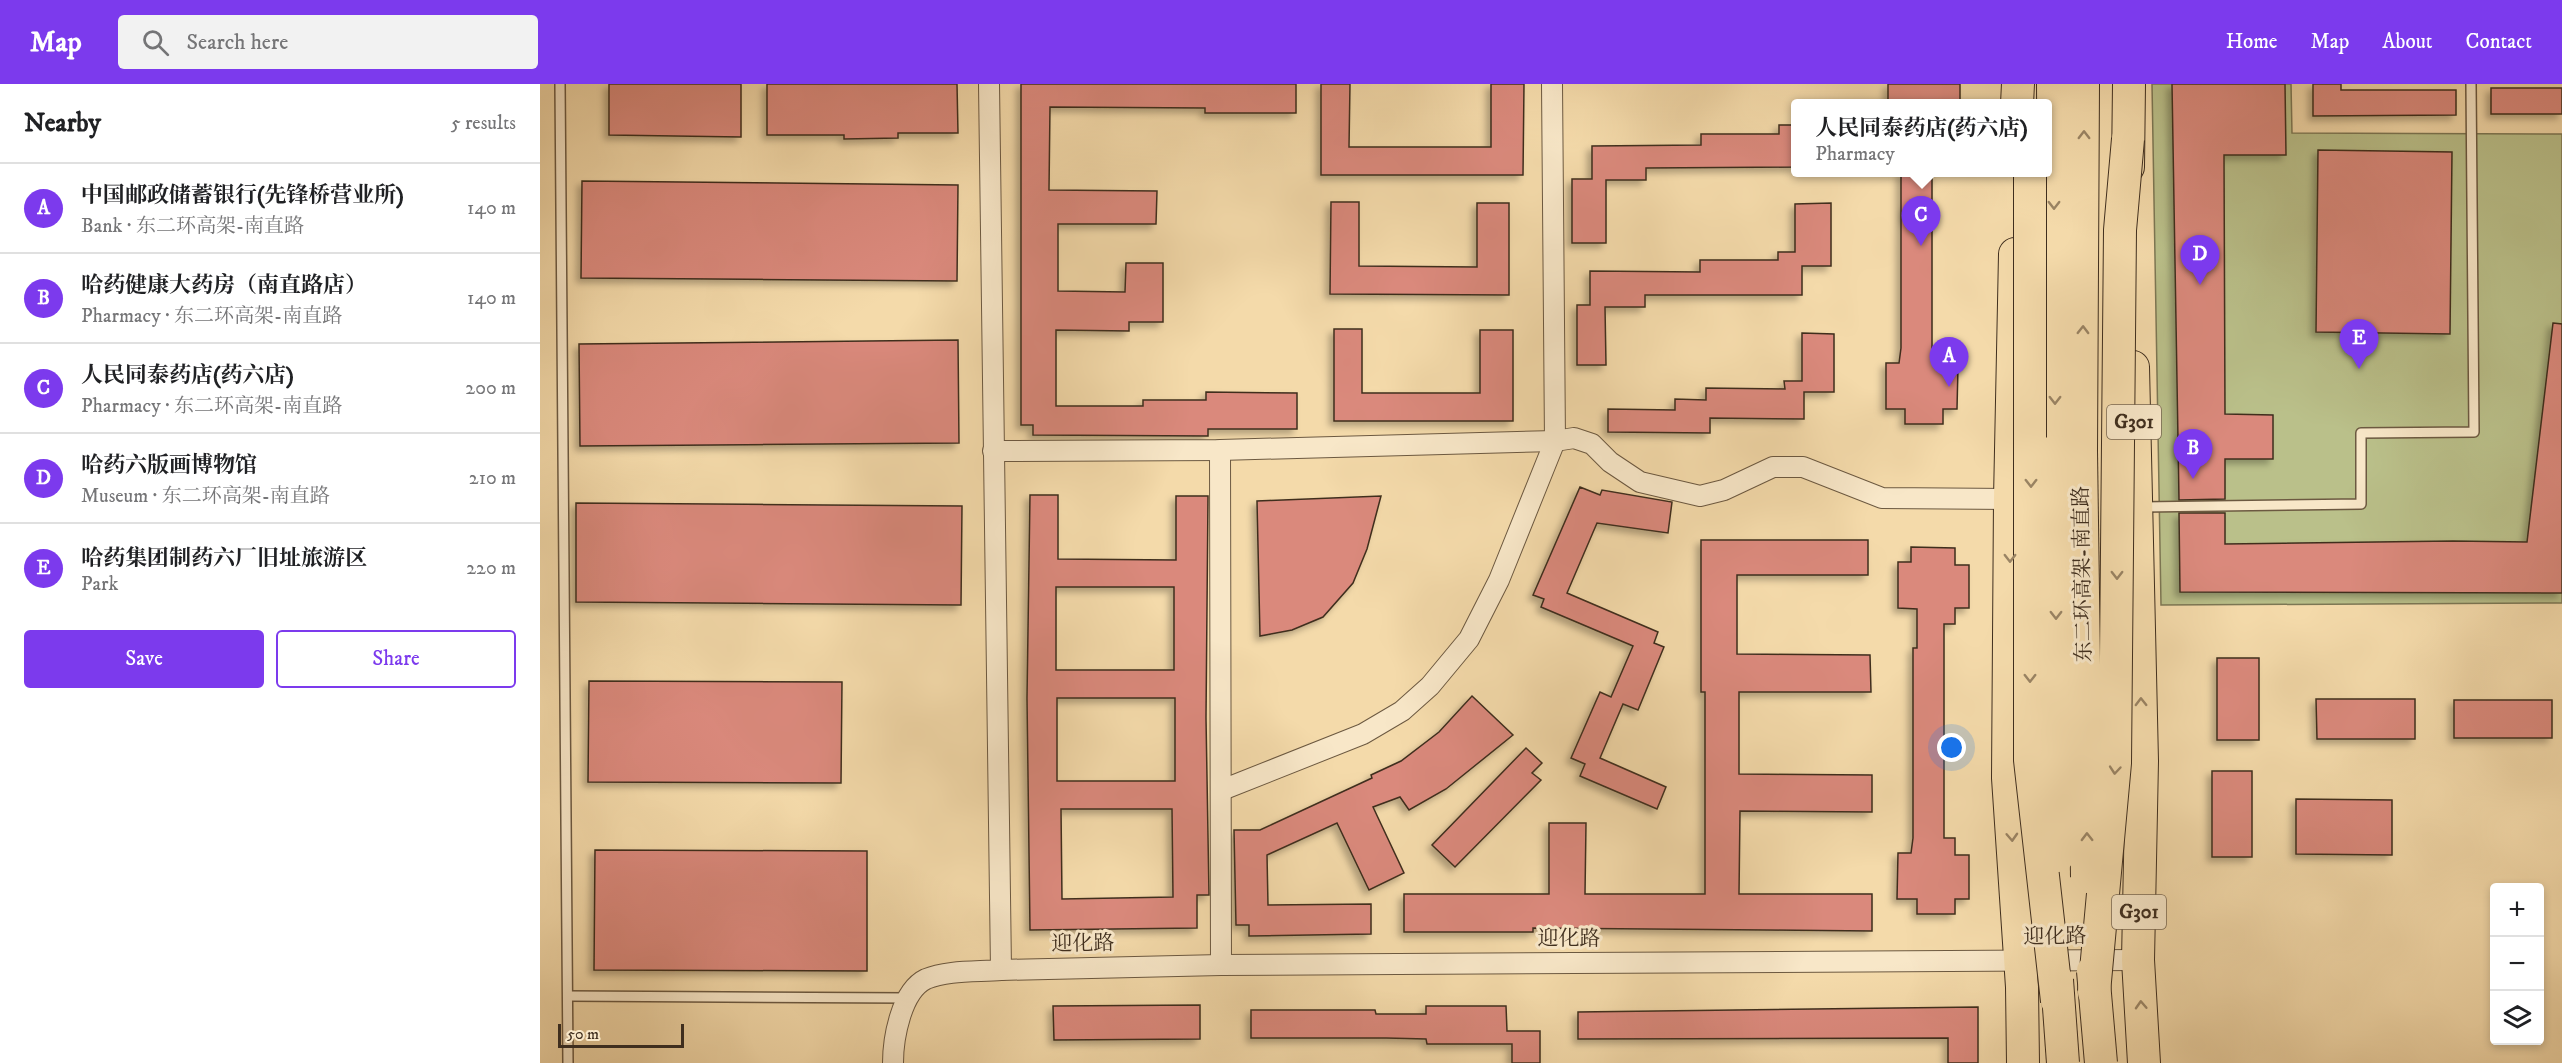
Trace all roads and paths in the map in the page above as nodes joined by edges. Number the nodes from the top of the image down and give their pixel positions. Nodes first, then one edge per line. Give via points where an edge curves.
1 (560, 84) edge
2 (989, 84) edge
3 (1552, 84) edge
4 (2053, 84) edge
5 (2084, 84) edge
6 (2129, 84) edge
7 (2471, 84) edge
8 (2128, 139) junction
9 (2016, 177) edge
10 (2030, 177) edge
11 (1555, 441) junction
12 (1220, 450) junction
13 (993, 451) junction
14 (2010, 499) junction
15 (2136, 507) junction
16 (1222, 790) junction
17 (2138, 960) junction
18 (1221, 965) junction
19 (1000, 970) junction
20 (2020, 974) junction
21 (2094, 992) junction
22 (568, 996) junction
23 (908, 998) junction
24 (2057, 1001) junction
25 (568, 1063) edge
26 (893, 1063) edge
27 (2023, 1063) edge
28 (2033, 1063) edge
29 (2063, 1063) edge
30 (2101, 1063) edge
31 (2144, 1063) edge

1 - 22 lane
2 - 13 street
3 - 11 street
4 -> 24 highway, 东二环高架-南直路, bridge
21 -> 5 highway, 东二环高架-南直路, bridge via 2087,884 2081,451
6 - 8 highway, G301
7 - 15 lane via 2475,432 2361,433 2361,504
8 - 15 highway, G301
8 -> 21 highway, bridge via 2120,230 2115,763
9 - 14 highway
10 -> 24 highway, bridge via 2030,760
11 - 12 street
11 - 14 street via 1574,438 1592,444 1640,482 1700,496 1724,490 1773,467 1803,467 1882,498
11 - 16 street via 1499,580 1469,639 1430,686 1401,711 1363,734
12 - 13 street
12 - 16 street
13 - 19 street
14 -> 20 highway via 2008,778
17 -> 15 highway, G301 via 2142,761
16 - 18 street
17 - 20 street, 迎化路
31 -> 17 highway, G301
18 - 19 street, 迎化路
18 - 20 street, 迎化路
19 - 23 street, 迎化路 via 925,980
20 - 27 highway
20 - 28 highway
21 - 30 highway, 东二环高架-南直路, bridge
22 - 23 lane
22 - 25 lane
23 - 26 street via 901,1012
24 - 29 highway, 东二环高架-南直路, bridge

